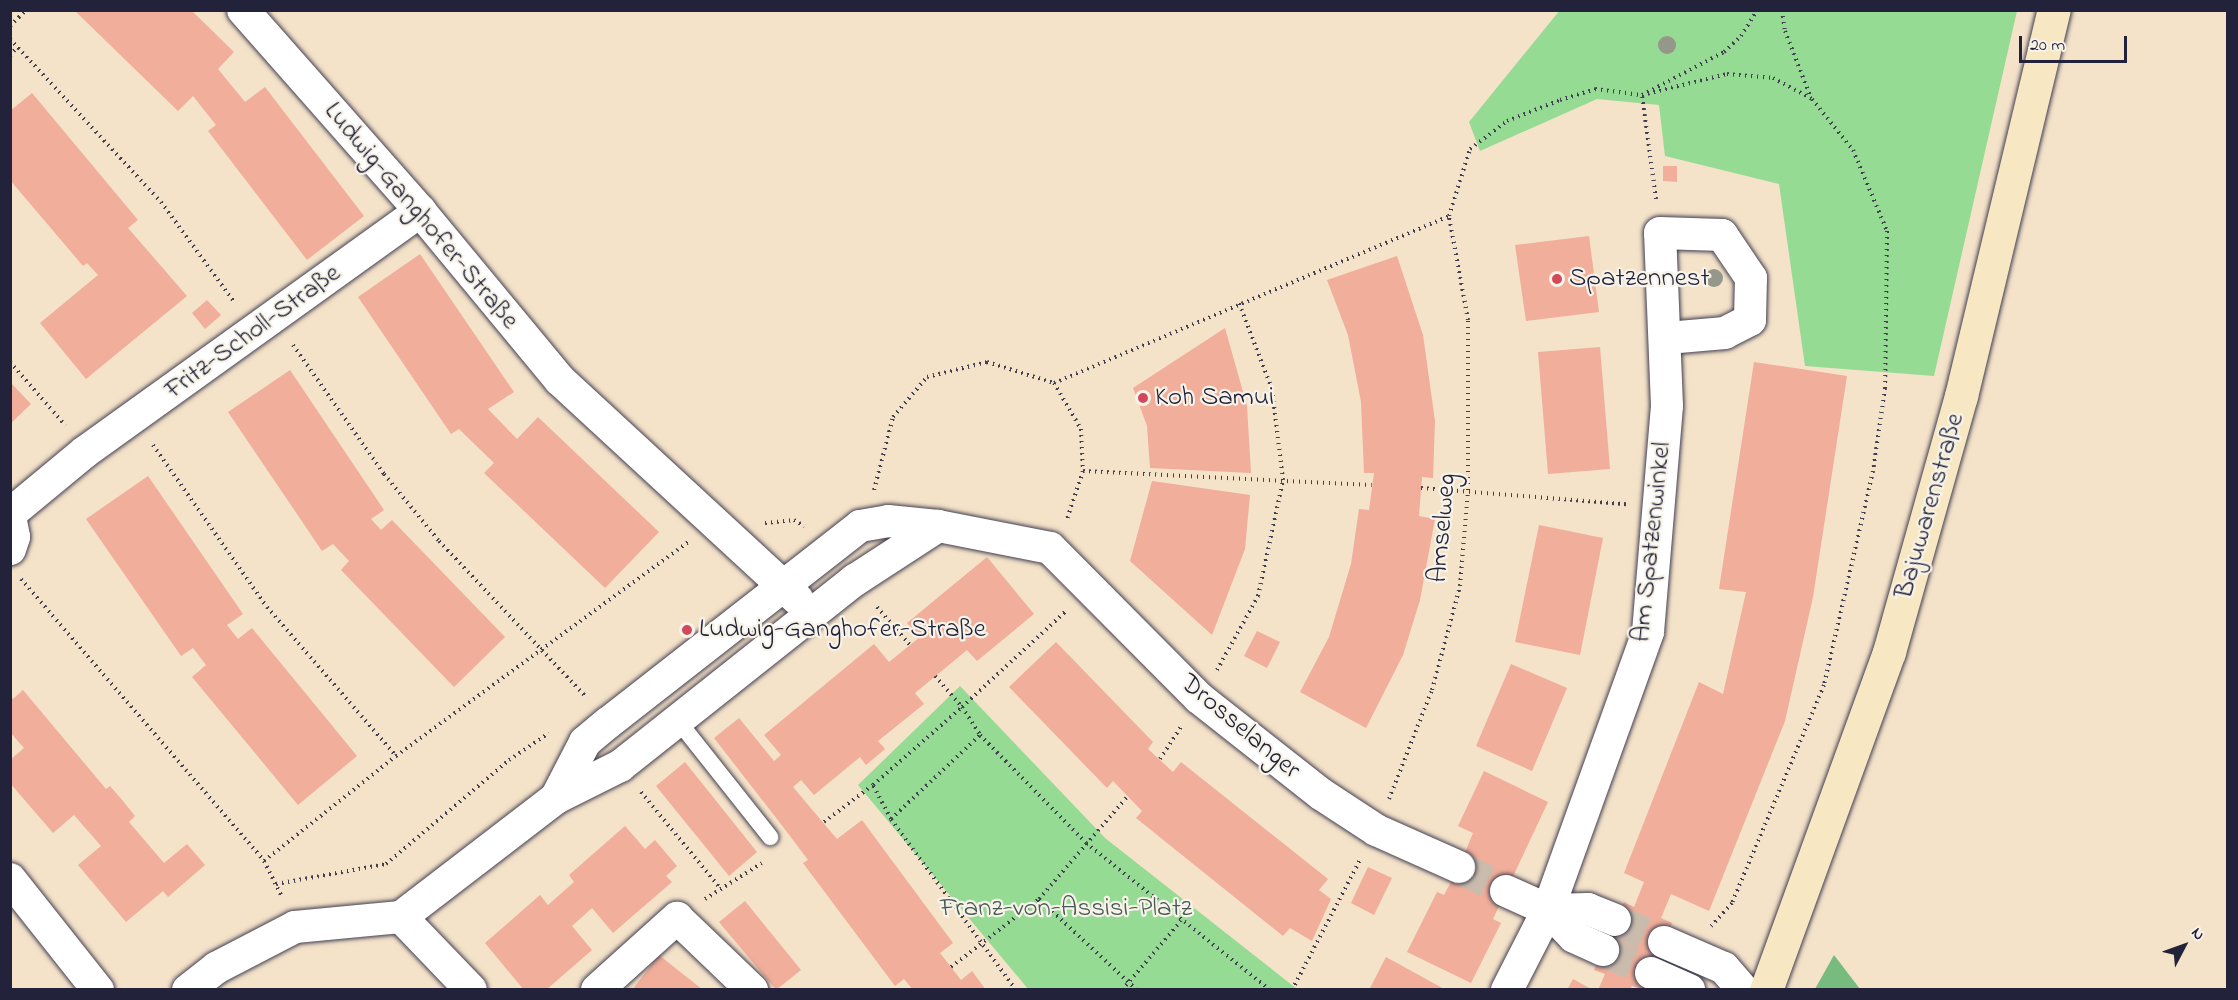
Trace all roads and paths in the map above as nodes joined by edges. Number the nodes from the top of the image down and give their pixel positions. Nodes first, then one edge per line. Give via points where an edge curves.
1 (26, 10) edge
2 (243, 10) edge
3 (1757, 10) edge
4 (1782, 10) edge
5 (2054, 10) edge
6 (10, 26) edge
7 (10, 39) edge
8 (16, 48) junction
9 (10, 56) edge
10 (1642, 95) junction
11 (1812, 99) junction
12 (420, 212) junction
13 (1449, 216) junction
14 (1660, 233) junction
15 (1239, 303) junction
16 (256, 331) junction
17 (1667, 338) junction
18 (10, 362) edge
19 (1054, 383) junction
20 (134, 417) junction
21 (85, 452) junction
22 (1083, 471) junction
23 (1283, 480) junction
24 (1372, 485) dead end
25 (1421, 488) dead end
26 (1468, 490) junction
27 (1659, 507) junction
28 (10, 515) edge
29 (713, 524) junction
30 (860, 526) junction
31 (938, 526) junction
32 (1050, 548) junction
33 (14, 562) edge
34 (855, 580) junction
35 (782, 584) junction
36 (1092, 588) junction
37 (812, 615) junction
38 (910, 645) dead end
39 (543, 647) junction
40 (935, 676) dead end
41 (1199, 698) junction
42 (962, 707) junction
43 (679, 722) junction
44 (608, 723) junction
45 (980, 735) junction
46 (396, 756) junction
47 (620, 766) junction
48 (873, 785) junction
49 (1128, 796) dead end
50 (556, 798) junction
51 (891, 819) junction
52 (824, 822) dead end
53 (1376, 830) junction
54 (770, 837) dead end
55 (1086, 843) junction
56 (264, 861) junction
57 (766, 861) dead end
58 (1459, 867) tunnel mouth
59 (10, 879) edge
60 (720, 888) junction
61 (1506, 891) tunnel mouth
62 (1039, 899) junction
63 (1548, 910) junction
64 (401, 917) junction
65 (677, 918) junction
66 (1616, 920) tunnel mouth
67 (1181, 921) junction
68 (295, 927) junction
69 (981, 944) junction
70 (1676, 947) joint
71 (1603, 950) tunnel mouth
72 (951, 967) dead end
73 (1651, 973) tunnel mouth
74 (1129, 982) junction
75 (98, 990) edge
76 (188, 990) edge
77 (471, 990) edge
78 (597, 990) edge
79 (752, 990) edge
80 (1016, 990) edge
81 (1122, 990) edge
82 (1137, 990) edge
83 (1270, 990) edge
84 (1292, 990) edge
85 (1507, 990) edge
86 (1689, 990) edge
87 (1743, 990) edge
88 (1766, 990) edge

1 - 6 path
2 - 12 street, Ludwig-Ganghofer-Straße
3 - 10 path via 1741,36 1724,52
4 - 11 path via 1785,31
5 - 88 main road, Bajuwarenstraße via 1961,396 1889,652
7 - 8 path
8 - 9 path
8 - 16 path via 160,202
10 - 11 path via 1727,74 1773,78
10 - 13 path via 1595,89 1507,121 1470,149
10 - 14 path
11 - 70 path via 1853,150 1887,231 1885,388 1873,471 1824,685 1732,903
12 - 16 street, Fritz-Scholl-Straße
12 - 29 street, Ludwig-Ganghofer-Straße via 560,380
13 - 15 path
13 - 26 path, Amselweg via 1468,320
14 - 17 street, Am Spatzenwinkel
14 - 17 street via 1722,235 1751,278 1750,320 1725,333
15 - 19 path
15 - 23 path via 1272,389
16 - 20 street, Fritz-Scholl-Straße
16 - 39 path via 289,339 384,474 439,541
17 - 27 street, Am Spatzenwinkel via 1667,406
18 - 21 path
19 - 22 path via 1081,429
19 - 30 path via 987,362 927,377 893,417 882,470
20 - 21 street, Fritz-Scholl-Straße
20 - 46 path via 267,607
21 - 28 street, Fritz-Scholl-Straße
22 - 23 path
22 - 32 path via 1061,536
23 - 24 path
23 - 41 path via 1258,596
25 - 26 path
26 - 27 path
26 - 53 path, Amselweg via 1460,586 1436,679
27 - 63 street, Am Spatzenwinkel via 1648,632
28 - 33 street, Fritz-Scholl-Straße
29 - 35 street, Ludwig-Ganghofer-Straße
29 - 39 path
30 - 31 street via 888,521
30 - 35 street
31 - 32 street
31 - 34 street
32 - 36 street, Drosselanger
33 - 56 path
34 - 37 street
34 - 38 path
35 - 37 street, Ludwig-Ganghofer-Straße
35 - 44 street
36 - 41 street, Drosselanger
36 - 42 path
37 - 43 street
39 - 44 path
39 - 46 path
40 - 42 path
41 - 53 street, Drosselanger via 1321,794
42 - 45 path
42 - 48 path
43 - 47 street
43 - 54 lane
44 - 50 street via 585,742
45 - 51 path
45 - 55 path
46 - 56 path
47 - 50 street
47 - 60 path
48 - 51 path
48 - 52 path
49 - 55 path
50 - 64 street
51 - 69 path
53 - 58 street, Drosselanger
53 - 84 path, Amselweg
55 - 62 path
55 - 67 path
56 - 68 path
57 - 60 path
59 - 75 street
60 - 65 path
61 - 63 street
62 - 69 path
62 - 74 path
63 - 66 street via 1588,909
63 - 71 street via 1574,937
63 - 85 street, Am Spatzenwinkel
64 - 68 street
64 - 77 street
65 - 78 street
65 - 79 street
67 - 74 path
67 - 83 path
68 - 76 street via 216,968
69 - 72 path
69 - 80 path
70 - 87 street via 1724,968
73 - 86 street
74 - 81 path
74 - 82 path

